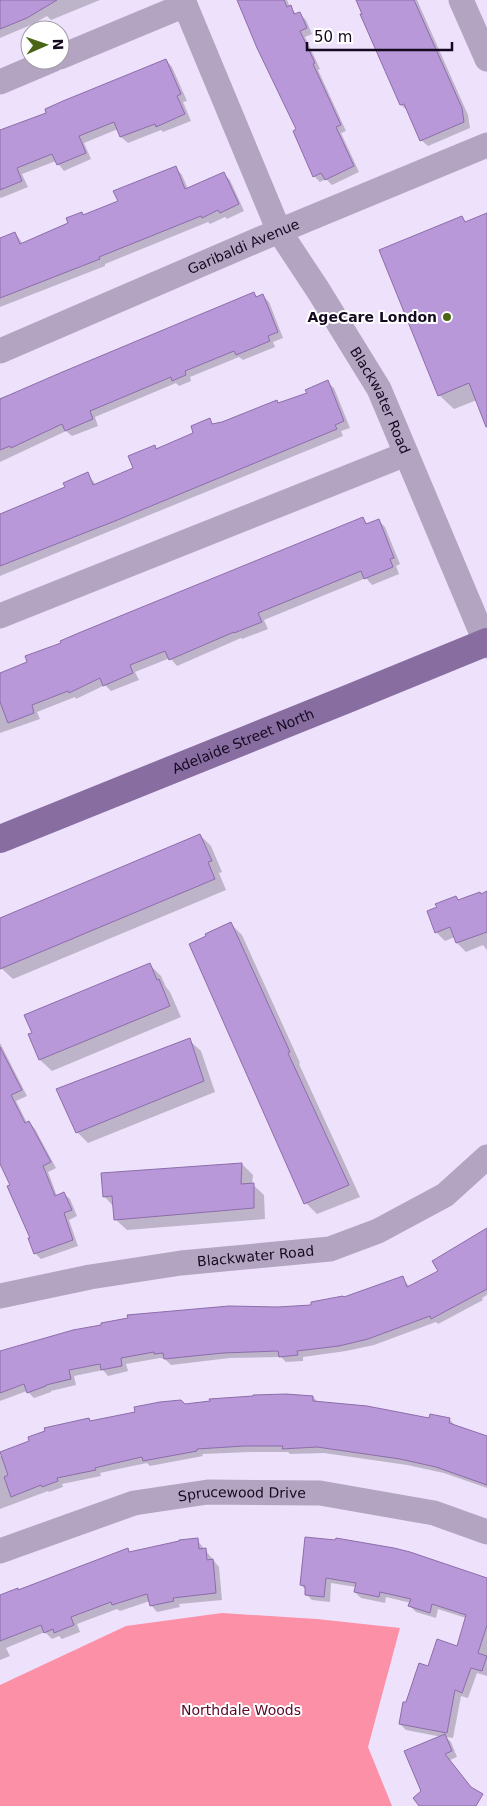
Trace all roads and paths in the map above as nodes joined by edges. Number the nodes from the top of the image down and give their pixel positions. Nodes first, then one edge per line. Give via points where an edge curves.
1 (461, 0) edge
2 (184, 2) edge
3 (70, 53) edge
4 (487, 59) edge
5 (28, 70) edge
6 (0, 82) edge
7 (487, 145) edge
8 (279, 232) junction
9 (0, 351) edge
10 (406, 454) junction
11 (0, 616) edge
12 (487, 643) edge
13 (0, 839) edge
14 (487, 1157) edge
15 (0, 1296) edge
16 (487, 1532) edge
17 (0, 1551) edge

1 - 4 street
2 - 3 street
2 - 8 street, Blackwater Road
5 - 6 street
7 - 8 street, Garibaldi Avenue
8 - 9 street, Garibaldi Avenue
8 - 10 street, Blackwater Road via 380,389
10 - 11 street
10 - 12 street, Blackwater Road
12 - 13 main road, Adelaide Street North
14 - 15 street, Blackwater Road via 444,1195 378,1231 330,1248 181,1263 90,1277
16 - 17 street, Sprucewood Drive via 434,1513 320,1493 208,1492 134,1503

